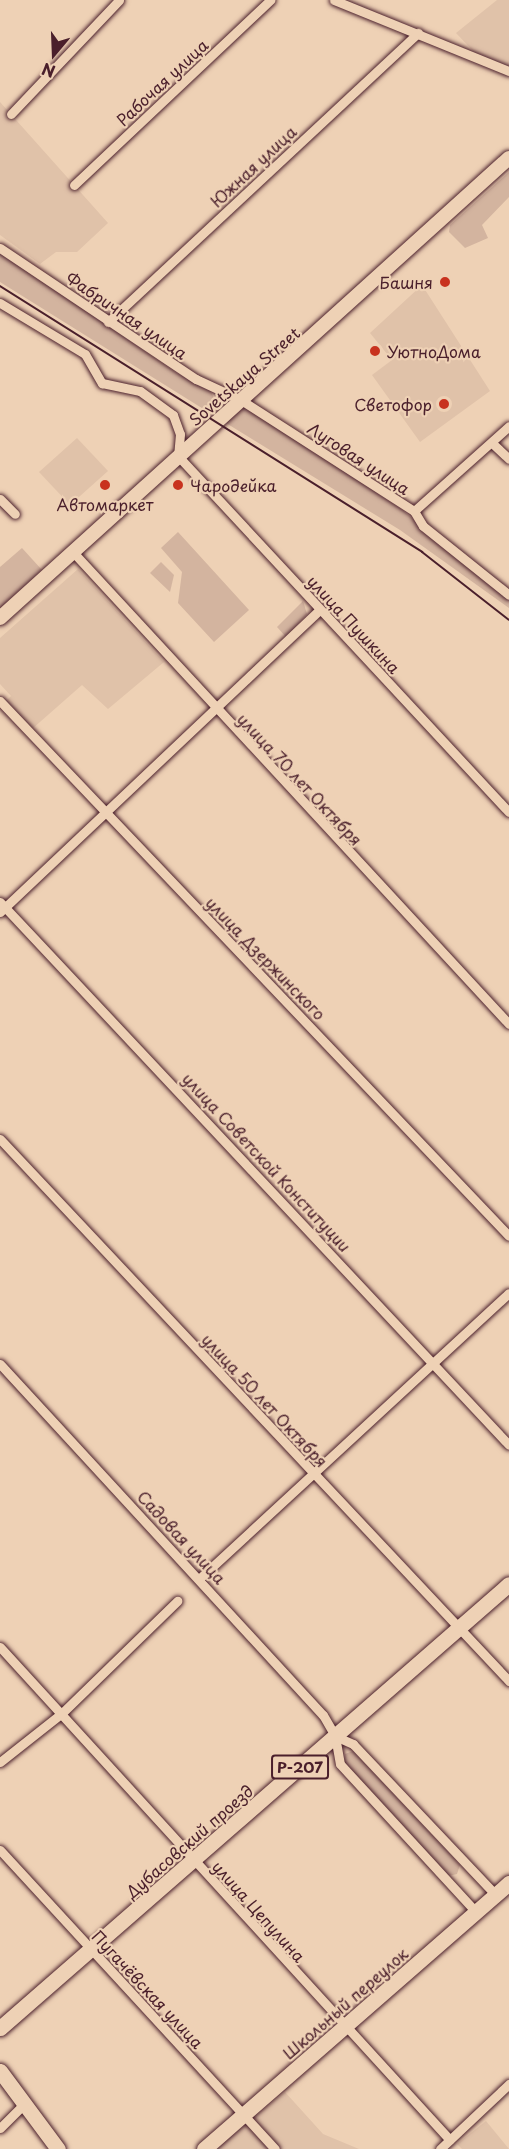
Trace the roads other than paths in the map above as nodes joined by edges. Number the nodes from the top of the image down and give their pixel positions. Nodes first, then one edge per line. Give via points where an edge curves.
1 (119, 0) edge
2 (270, 0) edge
3 (334, 0) edge
4 (418, 33) junction
5 (509, 71) edge
6 (11, 114) dead end
7 (509, 159) edge
8 (74, 185) dead end
9 (0, 248) edge
10 (0, 303) edge
11 (108, 322) junction
12 (241, 400) junction
13 (509, 426) edge
14 (492, 443) junction
15 (178, 456) junction
16 (509, 459) edge
17 (0, 499) edge
18 (414, 511) junction
19 (15, 514) dead end
20 (72, 552) junction
21 (509, 595) edge
22 (319, 610) junction
23 (0, 618) edge
24 (0, 701) edge
25 (213, 709) junction
26 (105, 811) junction
27 (509, 812) edge
28 (2, 907) edge
29 (509, 1024) edge
30 (0, 1138) edge
31 (509, 1236) edge
32 (509, 1293) edge
33 (432, 1361) junction
34 (0, 1364) edge
35 (509, 1445) edge
36 (313, 1473) junction
37 (200, 1578) junction
38 (509, 1584) edge
39 (177, 1601) dead end
40 (459, 1628) junction
41 (0, 1647) edge
42 (509, 1681) edge
43 (62, 1713) junction
44 (335, 1736) junction
45 (0, 1762) edge
46 (0, 1850) edge
47 (193, 1862) junction
48 (509, 1883) edge
49 (496, 1895) junction
50 (477, 1912) junction
51 (91, 1951) junction
52 (0, 2028) edge
53 (345, 2028) junction
54 (0, 2071) edge
55 (509, 2084) edge
56 (24, 2104) junction
57 (245, 2114) junction
58 (0, 2128) edge
59 (450, 2140) junction
60 (58, 2149) edge
61 (204, 2149) edge
62 (275, 2149) edge
63 (440, 2149) edge

1 - 6 street
2 - 8 street, Рабочая улица
3 - 4 street
4 - 5 street
4 - 11 street, Южная улица
7 - 12 main road, Sovetskaya Street
9 - 11 street, Фабричная улица
10 - 15 street via 85,354 102,382 111,380 157,401 173,415 180,434
11 - 12 street, Фабричная улица via 196,379
12 - 15 main road, Sovetskaya Street
12 - 18 street, Луговая улица
13 - 14 street
14 - 16 street
14 - 18 street
15 - 20 main road, Sovetskaya Street
15 - 22 street, улица Пушкина
17 - 19 street
18 - 21 street, Луговая улица via 423,526
20 - 23 main road, Sovetskaya Street
20 - 25 street, улица 70 лет Октября
22 - 25 street
22 - 27 street, улица Пушкина
24 - 26 street, улица Дзержинского
25 - 26 street
25 - 29 street, улица 70 лет Октября
26 - 28 street
26 - 31 street, улица Дзержинского
28 - 33 street, улица Советской Конституции
30 - 36 street, улица 50 лет Октября
32 - 33 street
33 - 35 street, улица Советской Конституции
33 - 36 street
34 - 37 street, Садовая улица
36 - 37 street
36 - 40 street, улица 50 лет Октября
37 - 44 street, Садовая улица via 323,1714
38 - 40 main road, Дубасовский проезд / Р-207
39 - 43 street
40 - 42 street, улица 50 лет Октября
40 - 44 main road, Дубасовский проезд / Р-207
41 - 43 street, улица Цепулина
43 - 45 street
43 - 47 street, улица Цепулина
44 - 47 main road, Дубасовский проезд / Р-207
44 - 49 street, Садовая улица via 353,1744
44 - 50 street, Садовая улица via 340,1764
46 - 51 street, Пугачёвская улица
47 - 51 main road, Дубасовский проезд / Р-207
47 - 53 street, улица Цепулина
48 - 49 main road, Школьный переулок
49 - 50 main road, Школьный переулок
50 - 53 main road, Школьный переулок
51 - 52 main road, Дубасовский проезд / Р-207
51 - 57 street, Пугачёвская улица
53 - 57 main road, Школьный переулок
53 - 59 street, улица Цепулина
54 - 56 main road
55 - 59 street
56 - 58 street
56 - 60 main road
57 - 61 main road, Школьный переулок
57 - 62 street, Пугачёвская улица
59 - 63 street

